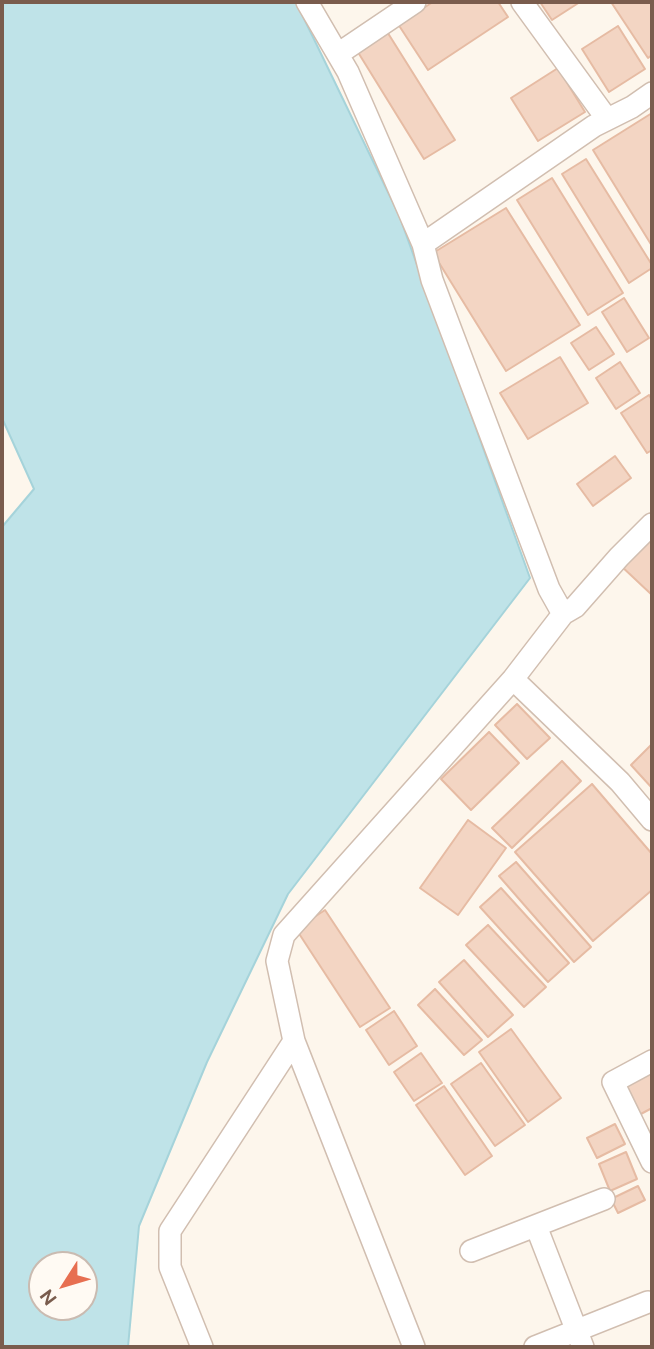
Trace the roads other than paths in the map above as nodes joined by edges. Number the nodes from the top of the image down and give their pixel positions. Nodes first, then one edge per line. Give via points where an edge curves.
1 (307, 2) edge
2 (415, 2) edge
3 (523, 2) edge
4 (338, 54) junction
5 (652, 93) edge
6 (607, 119) junction
7 (423, 244) junction
8 (652, 524) edge
9 (563, 614) junction
10 (513, 679) junction
11 (652, 820) edge
12 (294, 1041) junction
13 (652, 1062) edge
14 (652, 1162) edge
15 (604, 1199) dead end
16 (536, 1226) junction
17 (471, 1251) dead end
18 (648, 1302) dead end
19 (580, 1339) edge
20 (202, 1347) edge
21 (414, 1347) edge
22 (535, 1347) edge

1 - 4 street
2 - 4 street
3 - 6 street
4 - 7 street
5 - 6 street
6 - 7 street
7 - 9 street via 432,280 549,589
8 - 9 street via 575,607
9 - 10 street
10 - 11 street via 620,782
10 - 12 street via 284,934 276,961
12 - 20 street via 170,1231 170,1267
12 - 21 street
13 - 14 street via 613,1082
15 - 16 street
16 - 17 street
16 - 19 street
18 - 19 street
19 - 22 street

